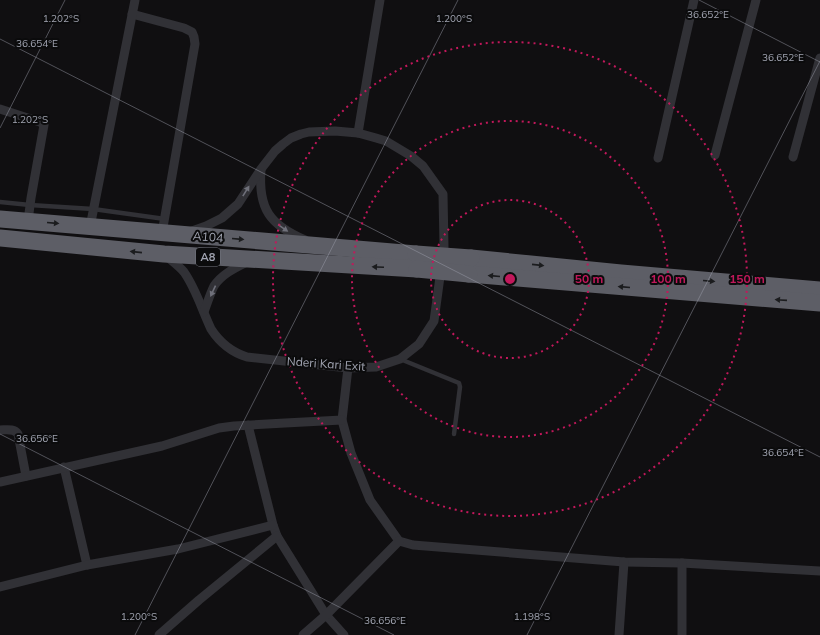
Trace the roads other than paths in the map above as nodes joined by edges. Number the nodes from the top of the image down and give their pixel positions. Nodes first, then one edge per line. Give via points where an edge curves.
1 (135, 0) edge
2 (380, 0) edge
3 (694, 0) edge
4 (756, 0) edge
5 (132, 14) junction
6 (820, 58) edge
7 (0, 109) edge
8 (358, 133) junction
9 (716, 155) dead end
10 (793, 157) dead end
11 (658, 158) dead end
12 (261, 169) junction
13 (0, 202) edge
14 (93, 209) junction
15 (29, 213) junction
16 (0, 219) edge
17 (164, 226) junction
18 (90, 227) junction
19 (181, 234) junction
20 (0, 238) edge
21 (317, 246) junction
22 (164, 254) junction
23 (252, 259) junction
24 (416, 262) junction
25 (470, 266) junction
26 (820, 290) edge
27 (820, 303) edge
28 (204, 312) junction
29 (400, 359) junction
30 (348, 368) junction
31 (342, 420) junction
32 (248, 425) junction
33 (0, 430) edge
34 (454, 434) dead end
35 (64, 467) junction
36 (26, 476) junction
37 (0, 482) edge
38 (273, 525) junction
39 (277, 536) junction
40 (399, 541) junction
41 (624, 562) junction
42 (682, 563) junction
43 (87, 565) junction
44 (820, 572) edge
45 (0, 587) edge
46 (326, 615) junction
47 (160, 635) edge
48 (303, 635) edge
49 (344, 635) edge
50 (619, 635) edge
51 (682, 635) edge

1 - 5 street
2 - 8 street
3 - 11 street
4 - 9 street
5 - 14 street
5 - 17 street via 184,28 192,32 194,37 195,44
6 - 10 street
7 - 15 street via 44,125
8 - 12 street via 319,131 301,134 279,147
8 - 29 street, Nderi Kari Exit via 386,142 411,156 424,166 443,194 444,248 434,321 419,344
19 -> 12 street via 222,218 238,204
12 -> 21 street via 260,191 273,220 285,230
13 - 15 lane
14 - 15 lane
14 - 17 lane
14 - 18 street
15 - 16 highway, A104 / A8
15 -> 18 highway, A104 / A8
17 - 18 highway, A104 / A8
17 - 19 highway, A104 / A8
19 -> 21 highway, A104 / A8
22 -> 20 highway, A8
21 - 24 highway, A104 / A8
22 - 23 highway, A8
22 - 28 street, Nderi Kari Exit via 183,271
24 -> 23 highway, A8
23 -> 28 street via 229,271 214,286
24 - 25 highway, A8, bridge
25 -> 26 highway, A8 via 613,273
27 -> 25 highway, A8
28 - 30 street, Nderi Kari Exit via 219,340 229,349 247,358
29 - 30 street, Nderi Kari Exit via 376,367
29 - 34 lane via 459,383
30 - 31 street
31 - 32 street
31 - 40 street via 351,453 370,500
32 - 35 street via 219,428 162,446
32 - 38 street
33 - 36 street via 12,430 18,434
35 - 36 street
35 - 43 street
36 - 37 street
38 - 39 street
38 - 43 street via 178,549
39 - 46 street
39 - 47 street
40 - 41 street via 413,545
40 - 46 street
41 - 42 street
41 - 50 street
42 - 44 street
42 - 51 street
43 - 45 street
46 - 48 street
46 - 49 street

